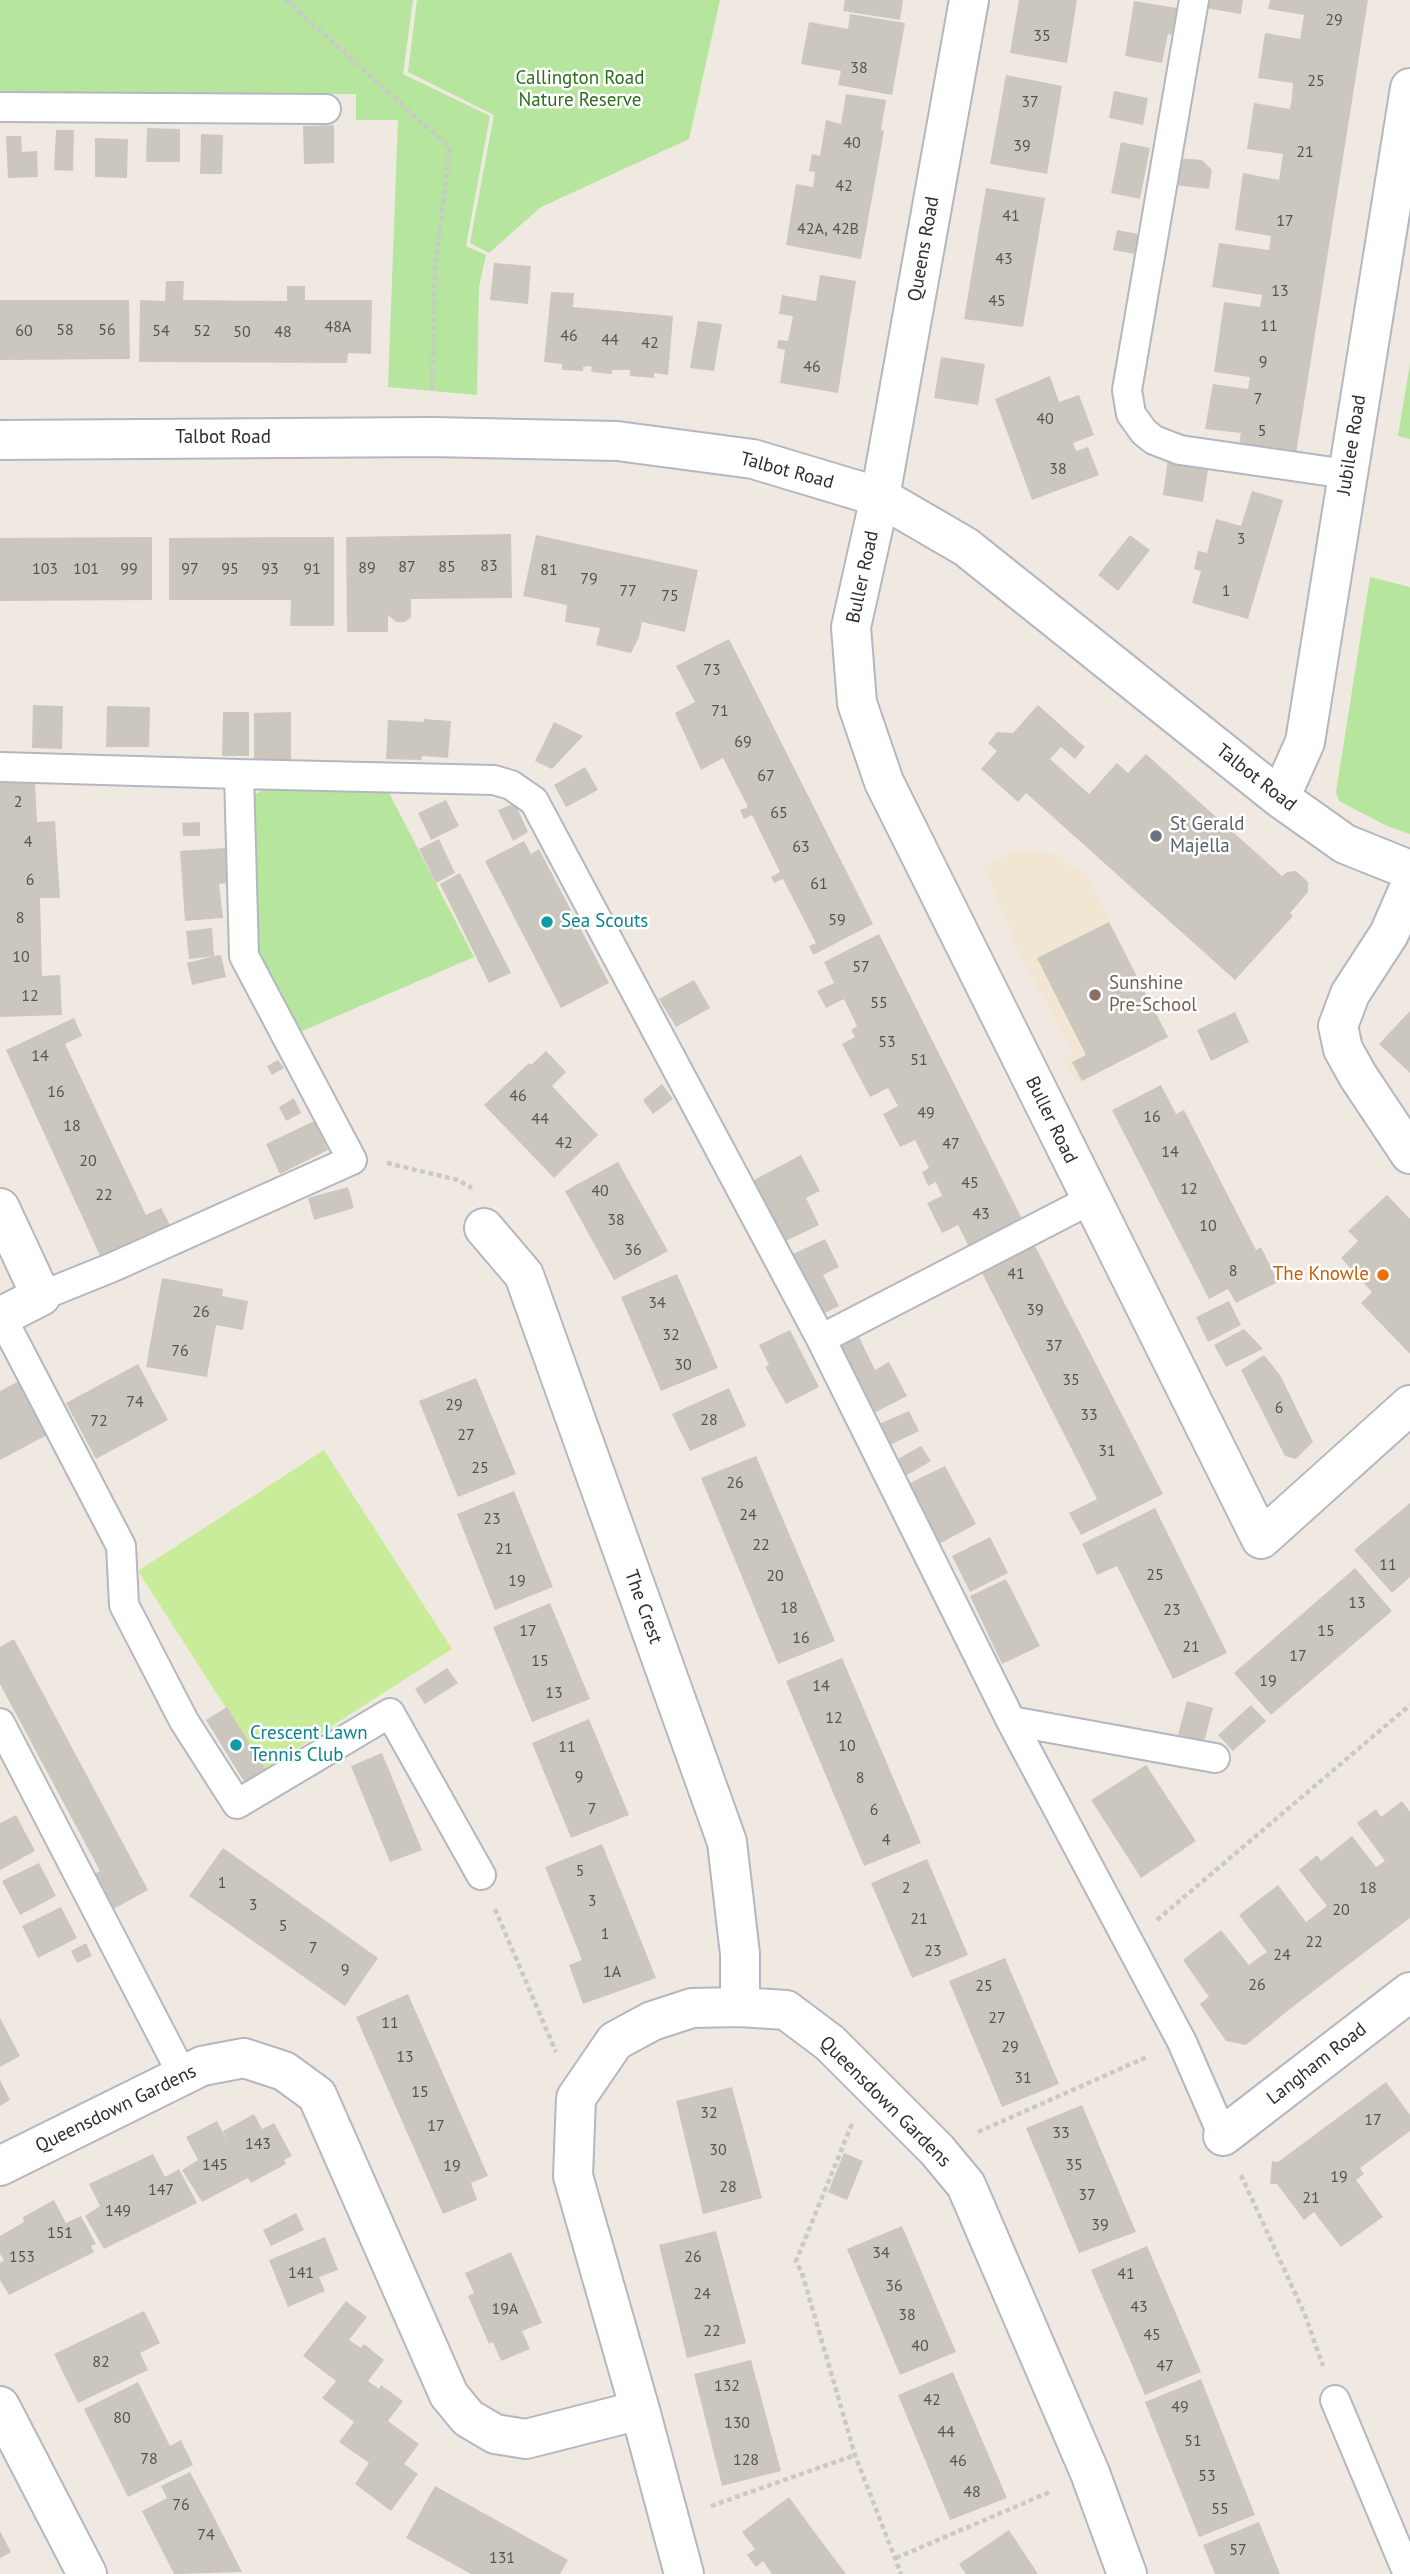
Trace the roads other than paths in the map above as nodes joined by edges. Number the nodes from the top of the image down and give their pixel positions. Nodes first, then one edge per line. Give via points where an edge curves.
1 (969, 0) edge
2 (1194, 0) edge
3 (1410, 88) edge
4 (0, 107) edge
5 (326, 109) dead end
6 (0, 440) edge
7 (1348, 474) junction
8 (880, 498) junction
9 (0, 767) edge
10 (239, 774) junction
11 (1280, 798) junction
12 (1410, 870) edge
13 (1410, 886) edge
14 (1410, 1154) edge
15 (1090, 1200) junction
16 (0, 1208) edge
17 (484, 1229) road end
18 (41, 1296) junction
19 (1, 1316) edge
20 (821, 1339) junction
21 (1410, 1405) edge
22 (1011, 1721) junction
23 (0, 1723) edge
24 (1215, 1758) dead end
25 (481, 1875) road end
26 (1410, 1992) edge
27 (740, 2007) junction
28 (182, 2074) junction
29 (1223, 2136) joint
30 (0, 2166) edge
31 (1335, 2400) road end
32 (0, 2406) edge
33 (640, 2410) junction
34 (87, 2574) edge
35 (684, 2574) edge
36 (1127, 2574) edge
37 (1408, 2574) edge

1 - 8 street, Queens Road
2 - 7 lane via 1128,390 1131,414 1154,440 1180,450
3 - 7 street, Jubilee Road
4 - 5 lane
6 - 8 street, Talbot Road via 432,437 617,441 753,459
7 - 11 street, Jubilee Road via 1305,742
8 - 11 street, Talbot Road via 966,547
8 - 15 street, Buller Road via 851,626 857,703 884,782
9 - 10 lane
10 - 18 lane via 244,956 352,1160
10 - 20 lane via 494,780 534,801
11 - 12 street, Talbot Road via 1345,844
13 - 14 street via 1389,934 1350,994 1338,1026 1343,1049 1358,1076
15 - 20 lane
15 - 21 street, Buller Road via 1261,1539
16 - 18 street
17 - 27 street, The Crest via 524,1275 727,1842 740,1954
18 - 19 street
19 - 25 lane via 121,1546 124,1605 184,1721 237,1804 390,1713
20 - 22 lane
22 - 24 lane
22 - 29 lane via 1182,2042
23 - 28 lane
26 - 29 street, Langham Road
27 - 33 street, Queensdown Gardens via 692,2008 652,2021 615,2041 576,2098 573,2176
27 - 36 street, Queensdown Gardens via 786,2010 830,2043 966,2185 1090,2473
28 - 30 street, Queensdown Gardens
28 - 33 street, Queensdown Gardens via 244,2058 284,2071 317,2095 449,2395 468,2418 495,2434 526,2439
31 - 37 lane
32 - 34 street
33 - 35 street

